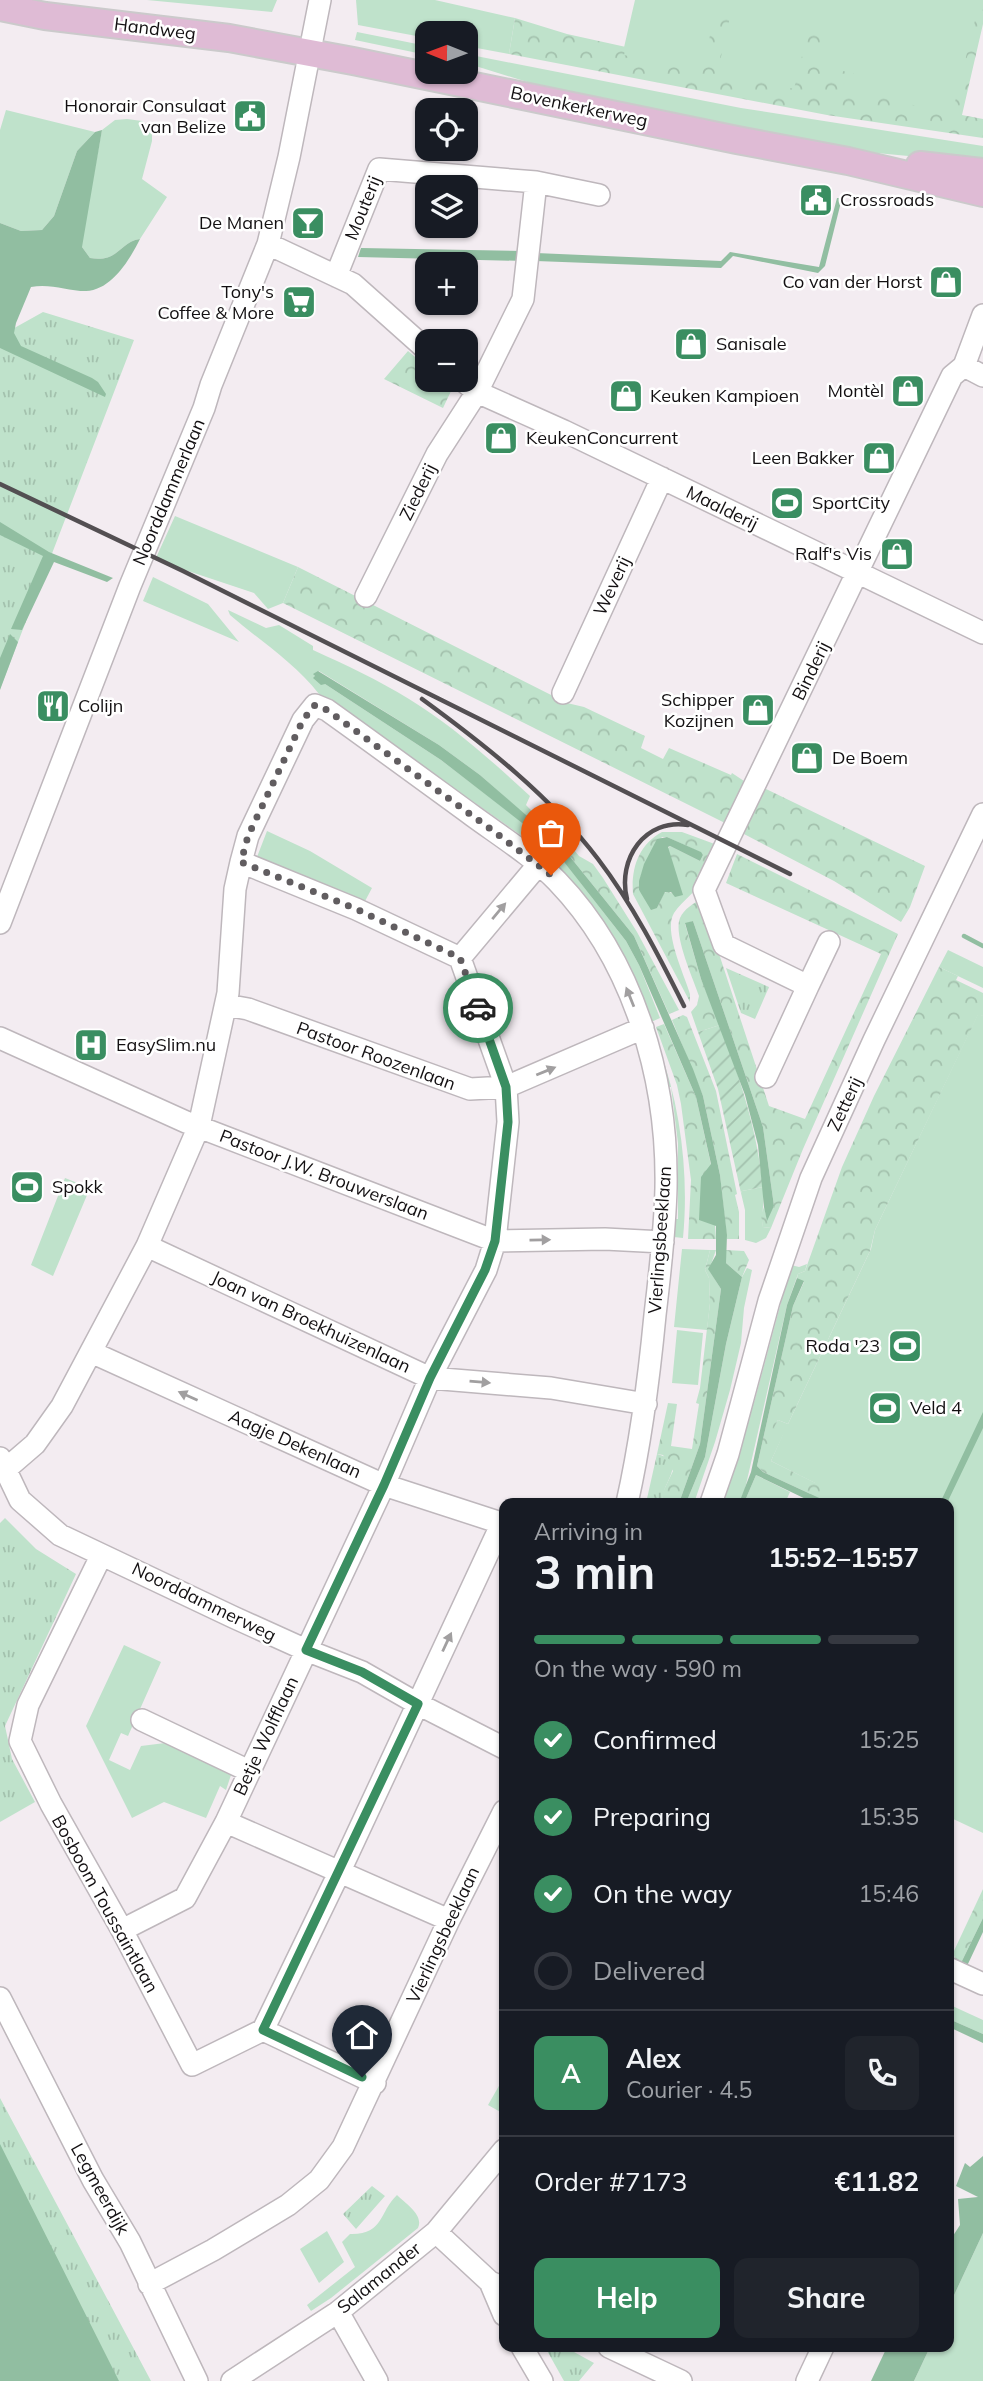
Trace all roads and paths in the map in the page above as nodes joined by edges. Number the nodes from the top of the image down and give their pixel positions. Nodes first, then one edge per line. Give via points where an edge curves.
1 (320, 0) edge
2 (0, 7) edge
3 (310, 53) junction
4 (848, 160) junction
5 (983, 172) edge
6 (536, 182) junction
7 (983, 193) edge
8 (599, 195) dead end
9 (268, 244) junction
10 (335, 276) junction
11 (983, 315) edge
12 (415, 339) edge
13 (964, 366) junction
14 (478, 373) edge
15 (983, 376) edge
16 (478, 390) edge
17 (467, 392) edge
18 (662, 478) junction
19 (858, 572) junction
20 (366, 596) dead end
21 (983, 633) edge
22 (563, 693) dead end
23 (983, 814) edge
24 (241, 862) junction
25 (538, 865) junction
26 (0, 923) edge
27 (829, 942) dead end
28 (460, 958) junction
29 (808, 986) junction
30 (226, 1005) junction
31 (643, 1028) junction
32 (0, 1038) edge
33 (766, 1077) dead end
34 (506, 1087) junction
35 (199, 1126) junction
36 (495, 1241) junction
37 (663, 1242) junction
38 (147, 1245) junction
39 (91, 1352) junction
40 (430, 1378) junction
41 (646, 1404) junction
42 (3, 1464) edge
43 (384, 1485) junction
44 (628, 1498) edge
45 (713, 1498) edge
46 (499, 1522) edge
47 (499, 1532) edge
48 (101, 1556) junction
49 (306, 1650) junction
50 (418, 1704) junction
51 (142, 1720) dead end
52 (499, 1745) edge
53 (249, 1771) junction
54 (499, 1821) edge
55 (226, 1822) junction
56 (339, 1873) junction
57 (449, 1920) junction
58 (122, 1930) junction
59 (954, 1971) edge
60 (983, 1984) edge
61 (0, 1998) edge
62 (263, 2030) junction
63 (374, 2083) junction
64 (499, 2156) edge
65 (436, 2232) junction
66 (149, 2284) junction
67 (497, 2285) edge
68 (338, 2312) junction
69 (525, 2352) edge
70 (620, 2352) edge
71 (821, 2352) edge
72 (197, 2381) edge
73 (232, 2381) edge
74 (377, 2381) edge
75 (542, 2381) edge
76 (681, 2381) edge
77 (807, 2381) edge

1 - 3 street, Noorddammerlaan
2 - 3 main road, Handweg
3 - 4 main road, Bovenkerkerweg
3 - 9 street, Noorddammerlaan
4 - 5 main road, Bovenkerkerweg
4 - 7 main road, Bovenkerkerweg
6 - 8 street, Mouterij
6 - 10 street, Mouterij via 380,169
6 - 14 street via 523,299
9 - 10 street
9 - 26 street, Noorddammerlaan
10 - 12 street via 353,284
11 - 13 street, Binderij
13 - 15 street
13 - 19 street, Binderij via 952,376
16 - 18 street, Maalderij
17 - 20 street, Ziederij
18 - 19 street, Maalderij
18 - 22 street, Weverij
19 - 21 street, Maalderij
19 - 29 street, Binderij via 704,890 723,945
23 - 45 street, Zetterij via 811,1178 769,1301
24 - 25 street, Vierlingsbeeklaan via 280,768 315,705
24 - 28 street
24 - 30 street
28 -> 25 street
31 -> 25 street, Vierlingsbeeklaan via 591,923 555,878
27 - 29 street
28 - 34 street, Betje Wolfflaan
29 - 33 street
30 - 34 street, Pastoor Roozenlaan via 470,1089
30 - 35 street
34 -> 31 street, Pastoor Roozenlaan
31 - 37 street, Vierlingsbeeklaan via 664,1139
32 - 35 street, Pastoor J.W. Brouwerslaan
34 - 36 street, Betje Wolfflaan via 508,1122
35 - 36 street, Pastoor J.W. Brouwerslaan
35 - 38 street
36 -> 37 street, Pastoor J.W. Brouwerslaan
36 - 40 street, Betje Wolfflaan
37 - 41 street, Vierlingsbeeklaan
38 - 39 street
38 - 40 street, Joan van Broekhuizenlaan
39 - 42 street via 35,1444
43 -> 39 street, Aagje Dekenlaan
40 -> 41 street, Joan van Broekhuizenlaan via 551,1388
40 - 43 street, Betje Wolfflaan
41 - 44 street, Vierlingsbeeklaan
42 - 48 street, Noorddammerweg via 20,1500 60,1535
43 - 46 street, Aagje Dekenlaan
43 - 49 street, Betje Wolfflaan
50 -> 47 street
48 - 49 street, Noorddammerweg
48 - 58 street, Bosboom Toussaintlaan via 28,1705 20,1741
49 - 50 street, Noorddammerweg via 362,1672
49 - 53 street, Betje Wolfflaan
50 - 52 street, Noorddammerweg
50 - 56 street
51 - 53 street
53 - 55 street, Betje Wolfflaan
54 - 57 street, Vierlingsbeeklaan
55 - 56 street
55 - 58 street, Betje Wolfflaan via 185,1898
56 - 57 street
56 - 62 street
57 - 63 street, Vierlingsbeeklaan
58 - 62 street, Bosboom Toussaintlaan via 192,2065
59 - 60 street
61 - 66 street, Legmeerdijk
62 - 63 street
63 - 66 street, Vierlingsbeeklaan via 343,2147 319,2180 288,2206
64 - 65 street, Salamander
65 - 67 street
65 - 68 street, Salamander
66 - 72 street, Legmeerdijk
68 - 73 street, Salamander
68 - 74 street
69 - 75 street
70 - 76 street
71 - 77 street

